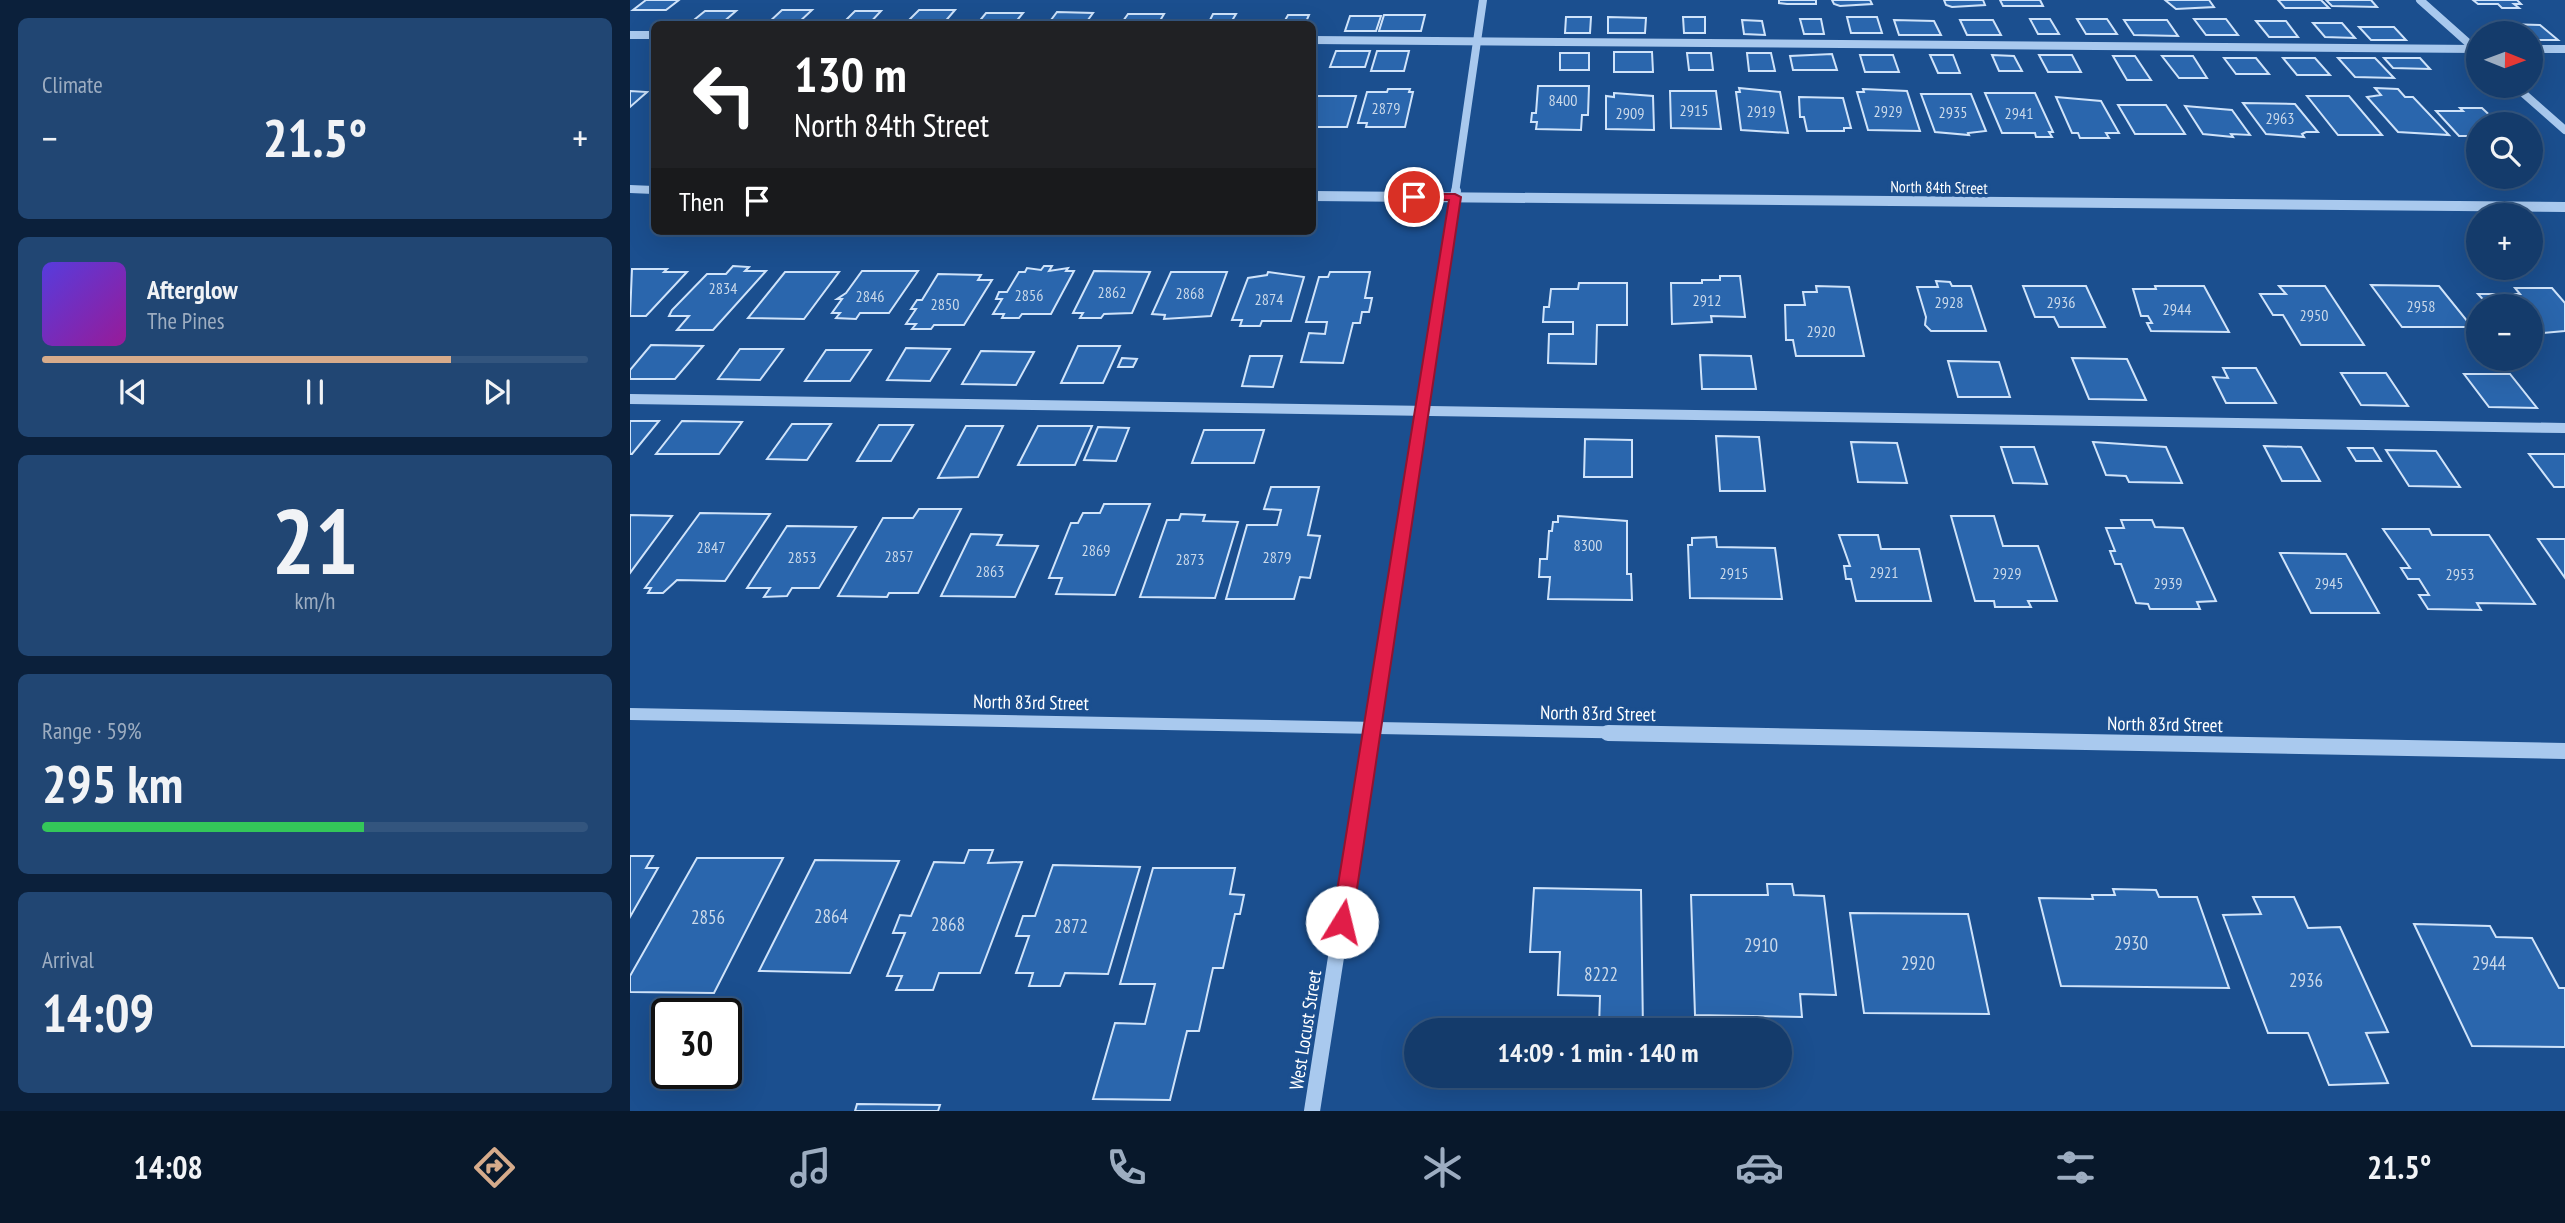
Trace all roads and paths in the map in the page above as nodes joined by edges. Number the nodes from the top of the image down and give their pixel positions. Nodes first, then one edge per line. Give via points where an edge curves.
1 (1483, 0) edge
2 (2420, 0) edge
3 (630, 35) edge
4 (651, 35) edge
5 (1316, 40) edge
6 (2466, 40) edge
7 (1477, 41) junction
8 (2543, 49) edge
9 (2565, 49) edge
10 (2466, 50) edge
11 (2529, 98) edge
12 (2565, 130) edge
13 (630, 189) edge
14 (651, 190) edge
15 (1316, 196) edge
16 (1455, 197) junction
17 (2565, 207) edge
18 (630, 399) edge
19 (1422, 412) junction
20 (2565, 428) edge
21 (630, 714) edge
22 (1372, 728) junction
23 (2565, 751) edge
24 (1312, 1111) edge

1 - 7 street, West Locust Street
2 - 6 street
3 - 4 street
5 - 7 street
7 - 10 street
7 - 16 street, West Locust Street
8 - 9 street
11 - 12 street
13 - 14 street
15 - 16 street, North 84th Street
16 - 17 street, North 84th Street
16 - 19 street, West Locust Street
18 - 19 street
19 - 20 street
19 - 22 street, West Locust Street
21 - 22 street, North 83rd Street
22 - 23 street, North 83rd Street
22 - 24 street, West Locust Street

